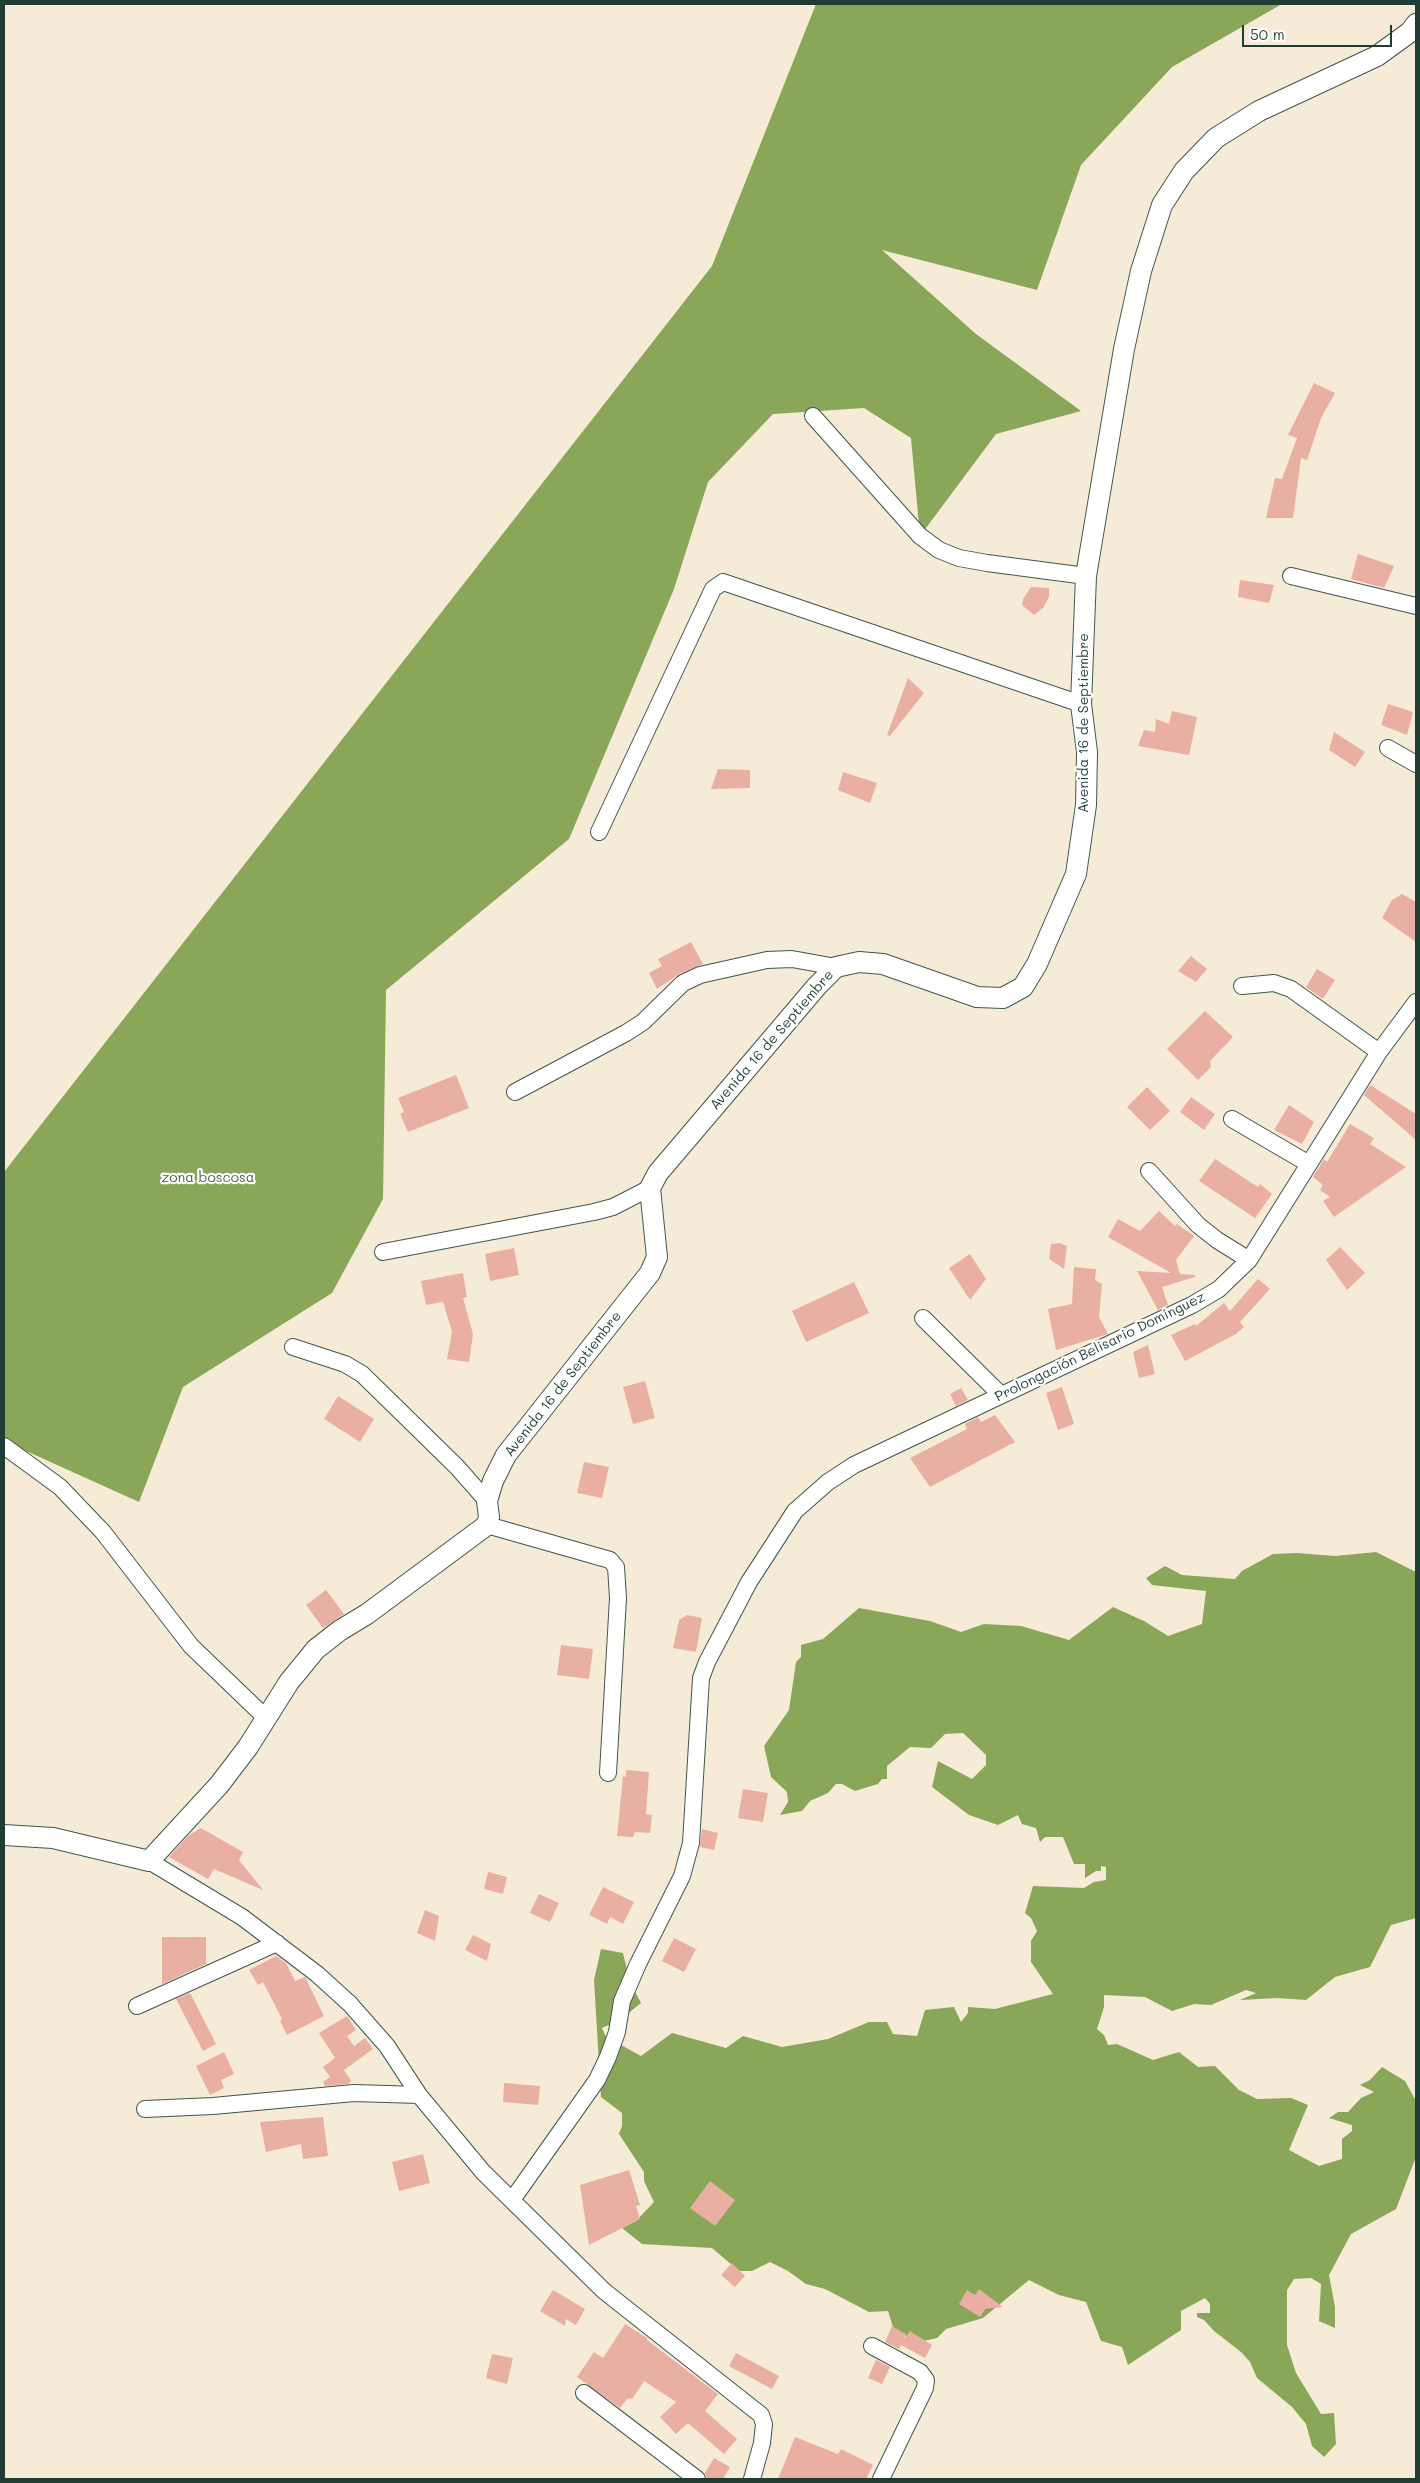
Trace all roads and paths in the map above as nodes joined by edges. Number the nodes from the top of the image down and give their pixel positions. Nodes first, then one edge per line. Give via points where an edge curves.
1 (1416, 24) edge
2 (813, 416) dead end
3 (1086, 576) junction
4 (1291, 576) dead end
5 (1416, 606) edge
6 (1081, 704) junction
7 (1388, 748) dead end
8 (1416, 764) edge
9 (599, 832) dead end
10 (836, 967) junction
11 (1242, 986) dead end
12 (1416, 1002) edge
13 (1379, 1052) junction
14 (515, 1092) dead end
15 (1232, 1119) dead end
16 (1309, 1164) junction
17 (1149, 1171) dead end
18 (650, 1188) junction
19 (383, 1252) dead end
20 (1249, 1260) junction
21 (923, 1318) dead end
22 (293, 1348) dead end
23 (1001, 1395) junction
24 (4, 1446) edge
25 (488, 1501) junction
26 (487, 1525) junction
27 (266, 1718) junction
28 (608, 1773) dead end
29 (4, 1835) edge
30 (149, 1861) junction
31 (277, 1943) junction
32 (137, 2006) dead end
33 (419, 2095) junction
34 (145, 2109) dead end
35 (512, 2200) junction
36 (872, 2346) dead end
37 (584, 2393) dead end
38 (697, 2479) edge
39 (752, 2479) edge
40 (881, 2479) edge

1 - 3 street, Avenida 16 de Septiembre via 1376,56 1259,111 1216,138 1184,170 1162,205 1141,271 1124,349
2 - 3 street via 920,536 939,550 968,560
3 - 6 street, Avenida 16 de Septiembre
4 - 5 street
6 - 9 street via 723,582 713,589
6 - 10 street, Avenida 16 de Septiembre via 1087,752 1086,805 1076,874 1037,964 1023,986 1003,998 976,997 883,964 859,962
7 - 8 street
10 - 14 street via 792,959 767,960 700,975 677,988 626,1034
10 - 18 street, Avenida 16 de Septiembre via 658,1174
11 - 13 street via 1274,983 1291,989
12 - 13 street, Prolongación Belisario Domínguez
13 - 16 street, Prolongación Belisario Domínguez
15 - 16 street
16 - 20 street, Prolongación Belisario Domínguez
17 - 20 street via 1198,1225
18 - 19 street via 613,1207 594,1212
18 - 25 street, Avenida 16 de Septiembre via 657,1257 650,1273 506,1455 493,1480
20 - 23 street, Prolongación Belisario Domínguez via 1219,1289 1192,1305
21 - 23 street
22 - 25 street via 345,1364 362,1374
23 - 35 street, Prolongación Belisario Domínguez via 854,1465 828,1482 795,1512 749,1582 701,1678 691,1843 682,1876 622,2001 617,2032 601,2072
24 - 27 street via 60,1487 103,1532 191,1646
25 - 26 street, Avenida 16 de Septiembre
26 - 27 street via 316,1649
26 - 28 street via 613,1562 617,1574 618,1607
27 - 30 street via 219,1785
29 - 30 street via 53,1838
30 - 31 street via 242,1917
31 - 32 street
31 - 33 street via 350,2004 387,2046
33 - 34 street via 354,2093
33 - 35 street via 483,2172
35 - 39 street via 604,2290 761,2415 764,2424 762,2443
36 - 40 street via 920,2372 926,2380
37 - 38 street

